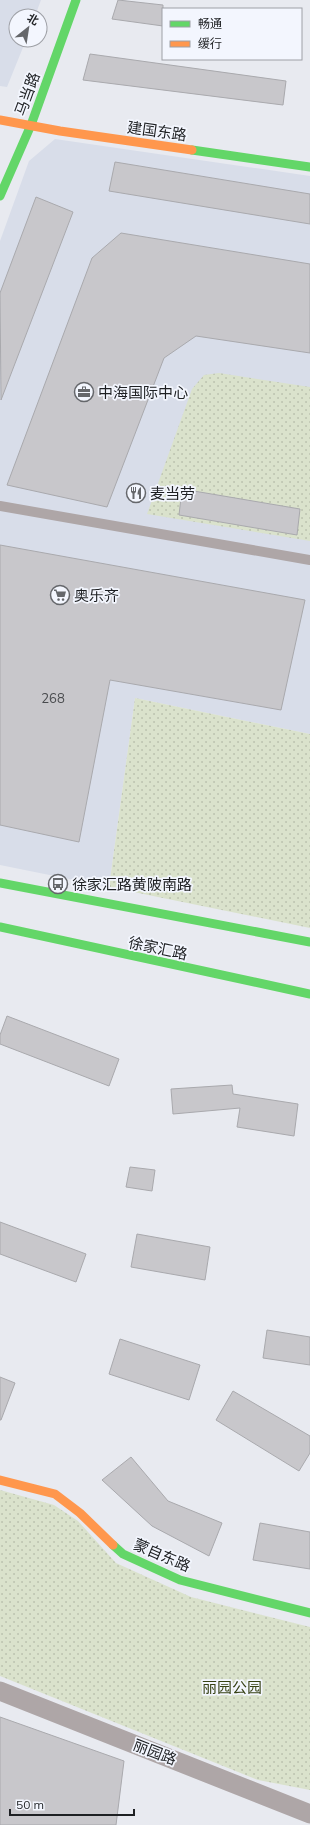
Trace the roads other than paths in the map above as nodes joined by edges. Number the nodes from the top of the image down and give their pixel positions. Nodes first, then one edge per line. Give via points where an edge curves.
1 (76, 0) edge
2 (0, 120) edge
3 (31, 125) junction
4 (310, 167) edge
5 (0, 196) edge
6 (0, 506) edge
7 (310, 560) edge
8 (0, 884) edge
9 (0, 927) edge
10 (310, 942) edge
11 (310, 994) edge
12 (0, 1480) edge
13 (310, 1613) edge
14 (0, 1691) edge
15 (310, 1814) edge

1 - 3 street, 马当路
2 - 3 street, 建国东路
3 - 4 street, 建国东路
3 - 5 street, 马当路
6 - 7 lane
8 - 10 street
9 - 11 street, 徐家汇路
12 - 13 street, 蒙自东路 via 55,1494 80,1513 123,1554 180,1580
14 - 15 street, 丽园路

